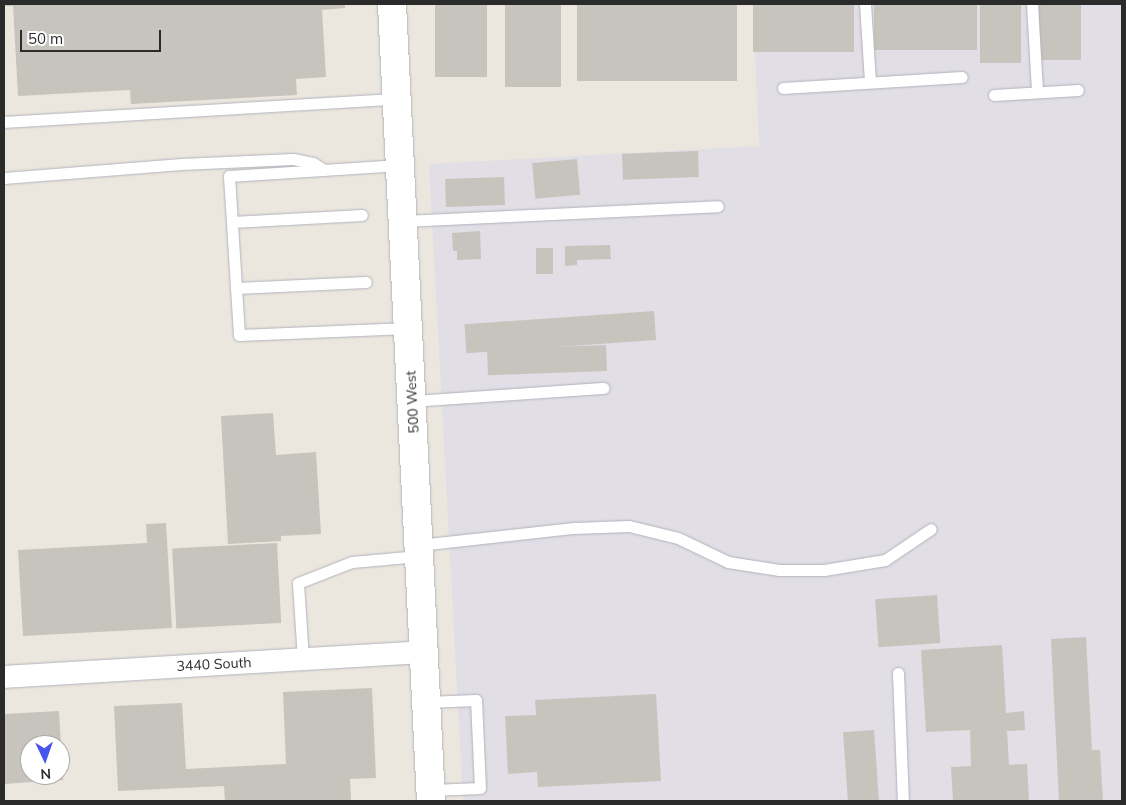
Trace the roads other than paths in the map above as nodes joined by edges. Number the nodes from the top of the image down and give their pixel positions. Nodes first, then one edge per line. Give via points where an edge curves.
1 (392, 4) edge
2 (865, 4) edge
3 (1032, 4) edge
4 (962, 77) dead end
5 (870, 82) junction
6 (783, 88) dead end
7 (1078, 90) dead end
8 (1036, 92) junction
9 (994, 95) dead end
10 (396, 99) junction
11 (4, 122) edge
12 (400, 165) junction
13 (324, 170) junction
14 (4, 178) edge
15 (718, 206) dead end
16 (362, 214) dead end
17 (403, 220) junction
18 (232, 222) junction
19 (366, 282) dead end
20 (236, 288) junction
21 (408, 328) junction
22 (604, 388) dead end
23 (412, 401) junction
24 (930, 529) dead end
25 (419, 550) junction
26 (424, 652) junction
27 (303, 659) junction
28 (898, 673) dead end
29 (4, 677) edge
30 (426, 702) junction
31 (431, 796) edge
32 (903, 801) edge

1 - 10 main road, 500 West
2 - 5 lane
3 - 8 lane
4 - 5 lane
5 - 6 lane
7 - 8 lane
8 - 9 lane
10 - 11 lane
10 - 12 main road, 500 West
12 - 13 lane
12 - 17 main road, 500 West
13 - 14 lane via 313,163 293,159
13 - 18 lane via 229,176
15 - 17 lane
16 - 18 lane
17 - 21 main road, 500 West
18 - 20 lane
19 - 20 lane
20 - 21 lane via 239,335
21 - 23 main road, 500 West
22 - 23 lane
23 - 25 main road, 500 West
24 - 25 lane via 885,560 824,570 779,570 728,562 678,538 629,526 574,528
25 - 26 main road, 500 West
25 - 27 lane via 352,562 298,583
26 - 27 street, 3440 South
26 - 30 main road, 500 West
27 - 29 street, 3440 South
28 - 32 lane
30 - 31 main road, 500 West
30 - 31 lane via 476,700 480,788

